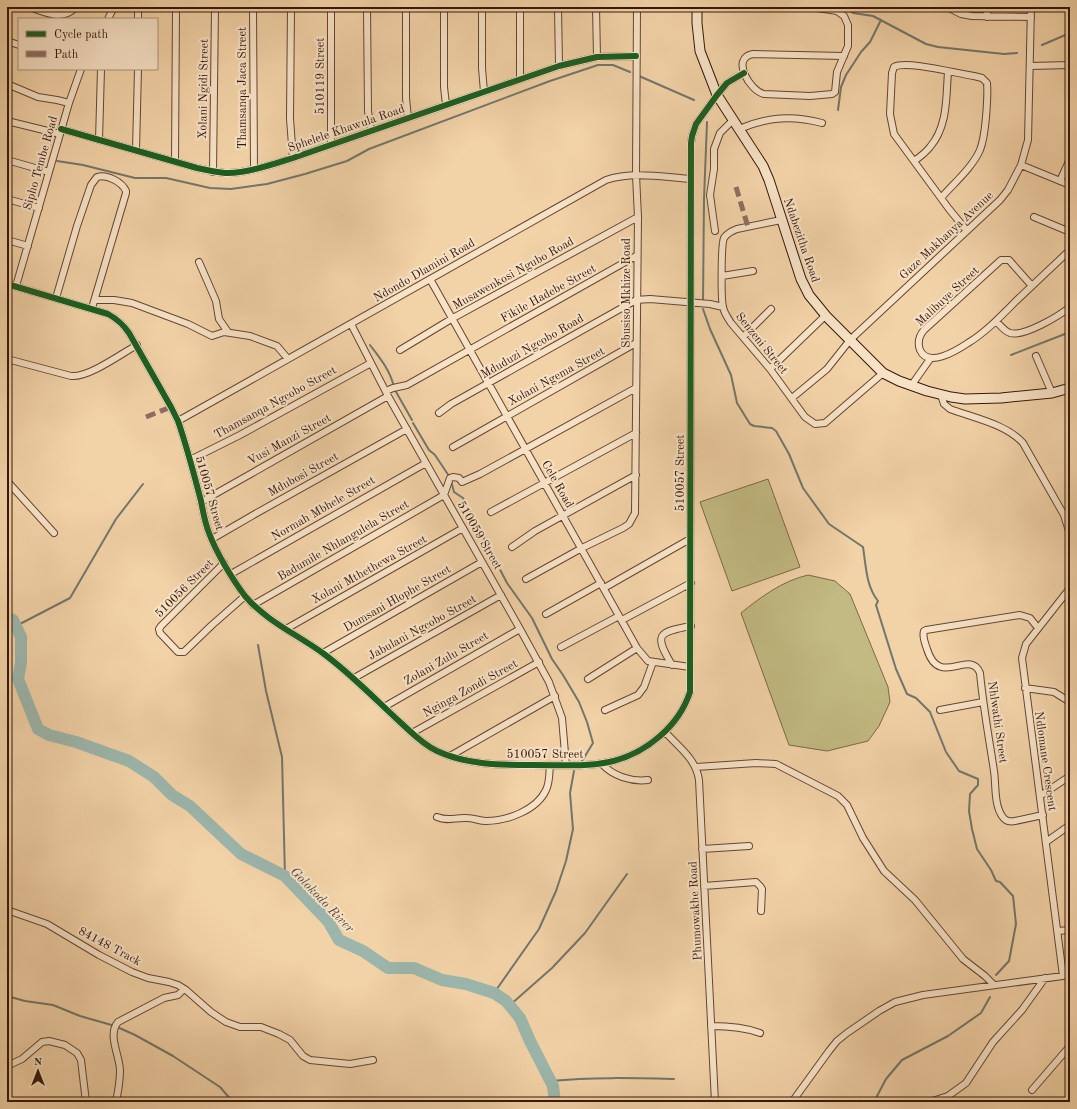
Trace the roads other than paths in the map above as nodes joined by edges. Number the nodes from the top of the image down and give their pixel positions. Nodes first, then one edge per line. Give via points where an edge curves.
1 (29, 7) edge
2 (76, 7) edge
3 (114, 7) edge
4 (138, 7) edge
5 (176, 7) edge
6 (215, 7) edge
7 (253, 7) edge
8 (291, 7) edge
9 (331, 7) edge
10 (367, 7) edge
11 (406, 7) edge
12 (444, 7) edge
13 (482, 7) edge
14 (520, 7) edge
15 (558, 7) edge
16 (596, 7) edge
17 (637, 7) edge
18 (789, 7) edge
19 (811, 7) edge
20 (947, 7) edge
21 (987, 7) edge
22 (1031, 7) edge
23 (697, 8) edge
24 (987, 17) junction
25 (1031, 17) junction
26 (108, 18) edge
27 (138, 18) edge
28 (7, 41) edge
29 (18, 45) edge
30 (636, 56) junction
31 (844, 56) junction
32 (597, 57) junction
33 (1070, 65) edge
34 (559, 66) junction
35 (1030, 66) junction
36 (80, 70) edge
37 (101, 70) edge
38 (138, 70) edge
39 (744, 72) junction
40 (948, 72) junction
41 (520, 79) junction
42 (7, 84) edge
43 (484, 92) junction
44 (717, 95) junction
45 (69, 103) junction
46 (446, 105) junction
47 (408, 118) junction
48 (733, 120) junction
49 (7, 122) edge
50 (822, 123) dead end
51 (739, 129) junction
52 (370, 131) junction
53 (61, 132) junction
54 (99, 140) junction
55 (331, 145) junction
56 (136, 150) junction
57 (293, 158) junction
58 (1070, 159) edge
59 (7, 160) edge
60 (175, 161) junction
61 (914, 161) junction
62 (1021, 165) junction
63 (254, 169) junction
64 (49, 172) junction
65 (213, 172) junction
66 (636, 175) junction
67 (691, 179) junction
68 (1060, 181) junction
69 (1070, 185) edge
70 (941, 198) junction
71 (7, 199) edge
72 (39, 208) junction
73 (638, 217) junction
74 (1034, 217) dead end
75 (781, 220) junction
76 (715, 230) dead end
77 (967, 231) junction
78 (1070, 232) edge
79 (7, 240) edge
80 (28, 246) junction
81 (1070, 250) edge
82 (636, 256) junction
83 (199, 262) dead end
84 (753, 271) dead end
85 (722, 276) junction
86 (430, 279) junction
87 (7, 284) edge
88 (16, 286) junction
89 (1032, 286) junction
90 (56, 298) junction
91 (95, 300) junction
92 (636, 300) junction
93 (691, 303) junction
94 (723, 307) junction
95 (92, 308) junction
96 (1070, 308) edge
97 (771, 309) dead end
98 (825, 316) junction
99 (453, 318) junction
100 (996, 321) junction
101 (351, 324) junction
102 (228, 332) junction
103 (743, 337) junction
104 (850, 340) junction
105 (636, 343) junction
106 (136, 345) junction
107 (400, 350) dead end
108 (470, 350) junction
109 (1036, 356) dead end
110 (7, 358) edge
111 (288, 359) junction
112 (930, 359) junction
113 (371, 363) junction
114 (770, 369) junction
115 (883, 373) junction
116 (489, 383) junction
117 (912, 386) junction
118 (636, 388) junction
119 (1070, 388) edge
120 (1052, 393) junction
121 (387, 394) junction
122 (941, 395) junction
123 (792, 398) junction
124 (439, 413) dead end
125 (507, 416) junction
126 (178, 421) junction
127 (407, 429) junction
128 (636, 433) junction
129 (453, 447) dead end
130 (526, 449) junction
131 (190, 460) junction
132 (426, 463) junction
133 (636, 475) junction
134 (7, 481) edge
135 (544, 482) junction
136 (444, 495) junction
137 (201, 502) junction
138 (491, 512) dead end
139 (563, 515) junction
140 (463, 528) junction
141 (54, 533) dead end
142 (1070, 534) edge
143 (212, 539) junction
144 (690, 539) junction
145 (512, 547) dead end
146 (582, 548) junction
147 (482, 562) junction
148 (224, 563) junction
149 (231, 574) junction
150 (526, 579) dead end
151 (691, 582) junction
152 (602, 585) junction
153 (1070, 588) edge
154 (501, 595) junction
155 (245, 596) junction
156 (253, 605) junction
157 (546, 614) dead end
158 (620, 618) junction
159 (691, 626) junction
160 (1038, 628) junction
161 (286, 629) junction
162 (520, 629) junction
163 (561, 647) dead end
164 (637, 648) junction
165 (322, 653) junction
166 (539, 662) junction
167 (653, 662) junction
168 (672, 665) junction
169 (690, 667) junction
170 (354, 678) junction
171 (588, 679) dead end
172 (1025, 688) junction
173 (555, 696) junction
174 (983, 702) junction
175 (1070, 702) edge
176 (384, 707) junction
177 (605, 710) dead end
178 (940, 710) dead end
179 (665, 732) junction
180 (412, 733) junction
181 (450, 756) junction
182 (602, 764) junction
183 (550, 765) junction
184 (566, 765) junction
185 (696, 767) junction
186 (1070, 776) edge
187 (648, 780) dead end
188 (1040, 796) junction
189 (1043, 815) junction
190 (437, 817) dead end
191 (1070, 825) edge
192 (1046, 842) junction
193 (749, 846) dead end
194 (702, 849) junction
195 (704, 886) junction
196 (7, 910) edge
197 (760, 911) dead end
198 (1070, 930) edge
199 (1058, 932) junction
200 (1067, 975) edge
201 (1045, 978) junction
202 (994, 985) junction
203 (184, 988) junction
204 (711, 1026) junction
205 (760, 1033) dead end
206 (1070, 1046) edge
207 (373, 1060) dead end
208 (7, 1066) edge
209 (1032, 1090) dead end
210 (86, 1102) edge
211 (116, 1102) edge
212 (715, 1102) edge
213 (792, 1102) edge
214 (929, 1102) edge

1 - 2 street via 62,15
3 - 26 street
4 - 27 street
5 - 60 street
6 - 65 street, Xolani Ngidi Street
7 - 63 street, Thamsanqa Jaca Street
8 - 57 street via 290,119
9 - 55 street, 510119 Street
10 - 52 street
11 - 47 street
12 - 46 street
13 - 43 street
14 - 41 street
15 - 34 street
16 - 32 street
17 - 30 street, Sbusiso Mkhize Road
18 - 23 street
19 - 31 street via 832,10 844,16 848,25 849,40
20 - 24 street via 966,16
21 - 24 street
22 - 25 street, Gaze Makhanya Avenue
23 - 44 street, Ndabezitha Road via 700,51
24 - 25 street
25 - 35 street, Gaze Makhanya Avenue
28 - 29 street
30 - 32 street, Sphelele Khawula Road
30 - 66 street, Sbusiso Mkhize Road
31 - 39 street via 753,54 746,56 742,61
31 - 39 street via 836,72 836,90 832,94 804,96 760,93 754,89
32 - 34 street, Sphelele Khawula Road
33 - 35 street
34 - 41 street, Sphelele Khawula Road
35 - 62 street, Gaze Makhanya Avenue via 1030,129
36 - 45 street, Sipho Tembe Road
37 - 54 street
38 - 56 street
39 - 44 street, 510057 Street via 727,83
40 - 61 street via 943,122 930,147
40 - 61 street via 904,64 898,64 893,69 890,104 892,129 897,140
40 - 70 street via 985,80 988,96 980,149 970,165
41 - 43 street, Sphelele Khawula Road
42 - 45 street via 38,97
43 - 46 street, Sphelele Khawula Road
44 - 48 street, Ndabezitha Road
44 - 67 street, 510057 Street via 696,124 692,136
45 - 53 street, Sipho Tembe Road
46 - 47 street, Sphelele Khawula Road
47 - 52 street, Sphelele Khawula Road
48 - 51 street, Ndabezitha Road
48 - 76 street via 720,133 714,149 710,195
49 - 53 street, Sphelele Khawula Road
50 - 51 street via 782,118 752,123
51 - 75 street, Ndabezitha Road via 766,172
52 - 55 street, Sphelele Khawula Road
53 - 54 street, Sphelele Khawula Road
53 - 64 street, Sipho Tembe Road
54 - 56 street, Sphelele Khawula Road
55 - 57 street, Sphelele Khawula Road
56 - 60 street, Sphelele Khawula Road
57 - 63 street, Sphelele Khawula Road
58 - 68 street
59 - 64 street
60 - 65 street, Sphelele Khawula Road
61 - 70 street
62 - 68 street
62 - 77 street, Gaze Makhanya Avenue via 1000,200
63 - 65 street, Sphelele Khawula Road via 234,173
64 - 72 street, Sipho Tembe Road
66 - 67 street, Ndondo Dlamini Road
66 - 73 street, Sbusiso Mkhize Road
66 - 86 street, Ndondo Dlamini Road via 617,176 606,180
67 - 93 street, 510057 Street
68 - 69 street
70 - 77 street
71 - 72 street
72 - 80 street, Sipho Tembe Road
73 - 82 street, Sbusiso Mkhize Road
73 - 99 street, Musawenkosi Ngubo Road
74 - 78 street
75 - 85 street, Senzeni Street via 737,229 727,234 722,244
75 - 98 street, Ndabezitha Road via 801,279
77 - 104 street, Gaze Makhanya Avenue
79 - 80 street
80 - 88 street, Sipho Tembe Road
81 - 89 street
82 - 92 street, Sbusiso Mkhize Road
82 - 108 street, Fikile Hadebe Street
83 - 102 street via 216,301 221,323
84 - 85 street
85 - 94 street, Senzeni Street
86 - 99 street, Cele Road
86 - 101 street, Ndondo Dlamini Road
87 - 88 street, 510057 Street
88 - 90 street, 510057 Street
89 - 100 street
89 - 112 street, Malibuye Street via 1009,260 1001,260 920,335 918,340 921,352
90 - 91 street via 91,185 101,176 122,185 126,191
90 - 95 street, 510057 Street
91 - 95 street
91 - 102 street via 132,303 212,336
92 - 93 street
92 - 105 street, Sbusiso Mkhize Road
92 - 116 street, Mduduzi Ngcobo Road
93 - 94 street
93 - 144 street, 510057 Street
94 - 103 street, Senzeni Street via 731,323
95 - 106 street, 510057 Street via 120,321
96 - 100 street via 1046,323 1019,333 1010,333
97 - 103 street
98 - 104 street, Ndabezitha Road
98 - 114 street
99 - 107 street, Musawenkosi Ngubo Road
99 - 108 street, Cele Road
100 - 112 street via 966,344
101 - 111 street, Ndondo Dlamini Road
101 - 113 street, 510059 Street
102 - 111 street via 271,343 279,347
103 - 114 street, Senzeni Street
104 - 115 street, Ndabezitha Road
104 - 123 street, Gaze Makhanya Avenue via 827,369
105 - 118 street, Sbusiso Mkhize Road
105 - 125 street, Xolani Ngema Street
106 - 110 street via 86,374 76,377
106 - 126 street, 510057 Street
108 - 116 street, Cele Road
108 - 121 street via 407,385 392,388
109 - 120 street
111 - 126 street, Ndondo Dlamini Road
112 - 117 street
113 - 121 street, 510059 Street
113 - 131 street, Thamsanqa Ngcobo Street
114 - 123 street, Senzeni Street
115 - 117 street, Ndabezitha Road
115 - 123 street, Senzeni Street via 822,424 815,424 805,417
116 - 124 street, Mduduzi Ngcobo Road
116 - 125 street, Cele Road
117 - 122 street, Ndabezitha Road
118 - 128 street, Sbusiso Mkhize Road
118 - 130 street
119 - 120 street, Ndabezitha Road
120 - 122 street, Ndabezitha Road via 977,399
121 - 127 street, 510059 Street
121 - 137 street, Vusi Manzi Street
122 - 142 street via 944,404 950,409 1005,429 1018,437 1058,503
125 - 129 street
125 - 130 street, Cele Road
126 - 131 street, 510057 Street
127 - 132 street, 510059 Street
127 - 143 street, Mdubosi Street
128 - 133 street, Sbusiso Mkhize Road
128 - 135 street
130 - 135 street, Cele Road
130 - 136 street via 462,482 452,476
131 - 137 street, 510057 Street
132 - 136 street, 510059 Street
132 - 149 street, Normah Mbhele Street
133 - 139 street
133 - 146 street, Sbusiso Mkhize Road via 636,505 632,520 622,528
134 - 141 street
135 - 138 street
135 - 139 street, Cele Road
136 - 140 street, 510059 Street
136 - 156 street, Badumile Nhlangulela Street
137 - 143 street, 510057 Street via 206,526
139 - 145 street
139 - 146 street, Cele Road
140 - 147 street, 510059 Street
140 - 161 street, Xolani Mthethewa Street
143 - 148 street, 510057 Street
144 - 151 street, 510057 Street
144 - 152 street
146 - 150 street
146 - 152 street, Cele Road
147 - 154 street, 510059 Street
147 - 165 street, Dumsani Hlophe Street
148 - 149 street, 510057 Street
148 - 155 street, 510056 Street via 161,626 160,633 178,652 184,652
149 - 155 street, 510057 Street
151 - 158 street
151 - 159 street, 510057 Street
152 - 157 street
152 - 158 street, Cele Road
153 - 160 street, Ndlomane Crescent
154 - 162 street, 510059 Street
154 - 170 street, Jabulani Ngcobo Street
155 - 156 street, 510057 Street
156 - 161 street, 510057 Street
158 - 163 street
158 - 164 street, Cele Road
159 - 168 street via 665,632 661,637 661,644
159 - 169 street, 510057 Street
160 - 172 street, Ndlomane Crescent via 1022,652
160 - 174 street, Nhlwathi Street via 1030,618 1020,615 924,631 929,656 935,665 942,668 972,665 978,669
161 - 165 street, 510057 Street
162 - 166 street, 510059 Street
162 - 176 street, Zolani Zulu Street
164 - 167 street, Cele Road via 646,659
164 - 171 street
165 - 170 street, 510057 Street
166 - 173 street, 510059 Street
166 - 180 street, Nginga Zondi Street
167 - 168 street
167 - 177 street via 638,695
168 - 169 street
169 - 179 street, 510057 Street via 690,692 684,708
170 - 176 street, 510057 Street
172 - 175 street via 1054,692
172 - 188 street, Ndlomane Crescent
173 - 181 street
173 - 184 street, 510059 Street via 564,728
174 - 178 street
174 - 189 street, Nhlwathi Street via 997,803 1001,815 1010,822
176 - 180 street, 510057 Street
179 - 182 street, 510057 Street via 633,755
179 - 185 street, Phumowakhe Road via 691,758
180 - 181 street, 510057 Street via 434,750
181 - 183 street, 510057 Street via 496,765
182 - 184 street, 510057 Street
182 - 187 street via 618,776
183 - 184 street, 510057 Street
183 - 190 street via 546,790 536,803 525,811 488,821 466,818 444,820
185 - 194 street, Phumowakhe Road via 699,780
185 - 202 street via 776,764 838,796 847,805 863,838 884,871 915,900 963,959
186 - 188 street
188 - 189 street, Ndlomane Crescent
189 - 192 street, Ndlomane Crescent
191 - 192 street
192 - 199 street, Ndlomane Crescent
193 - 194 street
194 - 195 street, Phumowakhe Road
195 - 197 street via 756,882 762,889
195 - 204 street, Phumowakhe Road
196 - 203 street, 84148 Track via 47,924 132,972
198 - 199 street
199 - 200 street, Ndlomane Crescent
200 - 201 street
201 - 202 street
201 - 214 street via 994,1042 966,1084 948,1096
202 - 213 street via 924,995 887,1006 837,1041
203 - 207 street, 84148 Track via 219,1018 240,1027 261,1027 279,1034 290,1040 303,1056 310,1060 350,1064
203 - 211 street via 178,995 164,998 115,1026 113,1033 120,1070
204 - 205 street via 738,1027
204 - 212 street, Phumowakhe Road
206 - 209 street
208 - 210 street via 22,1059 42,1042 65,1045 77,1053 81,1060

